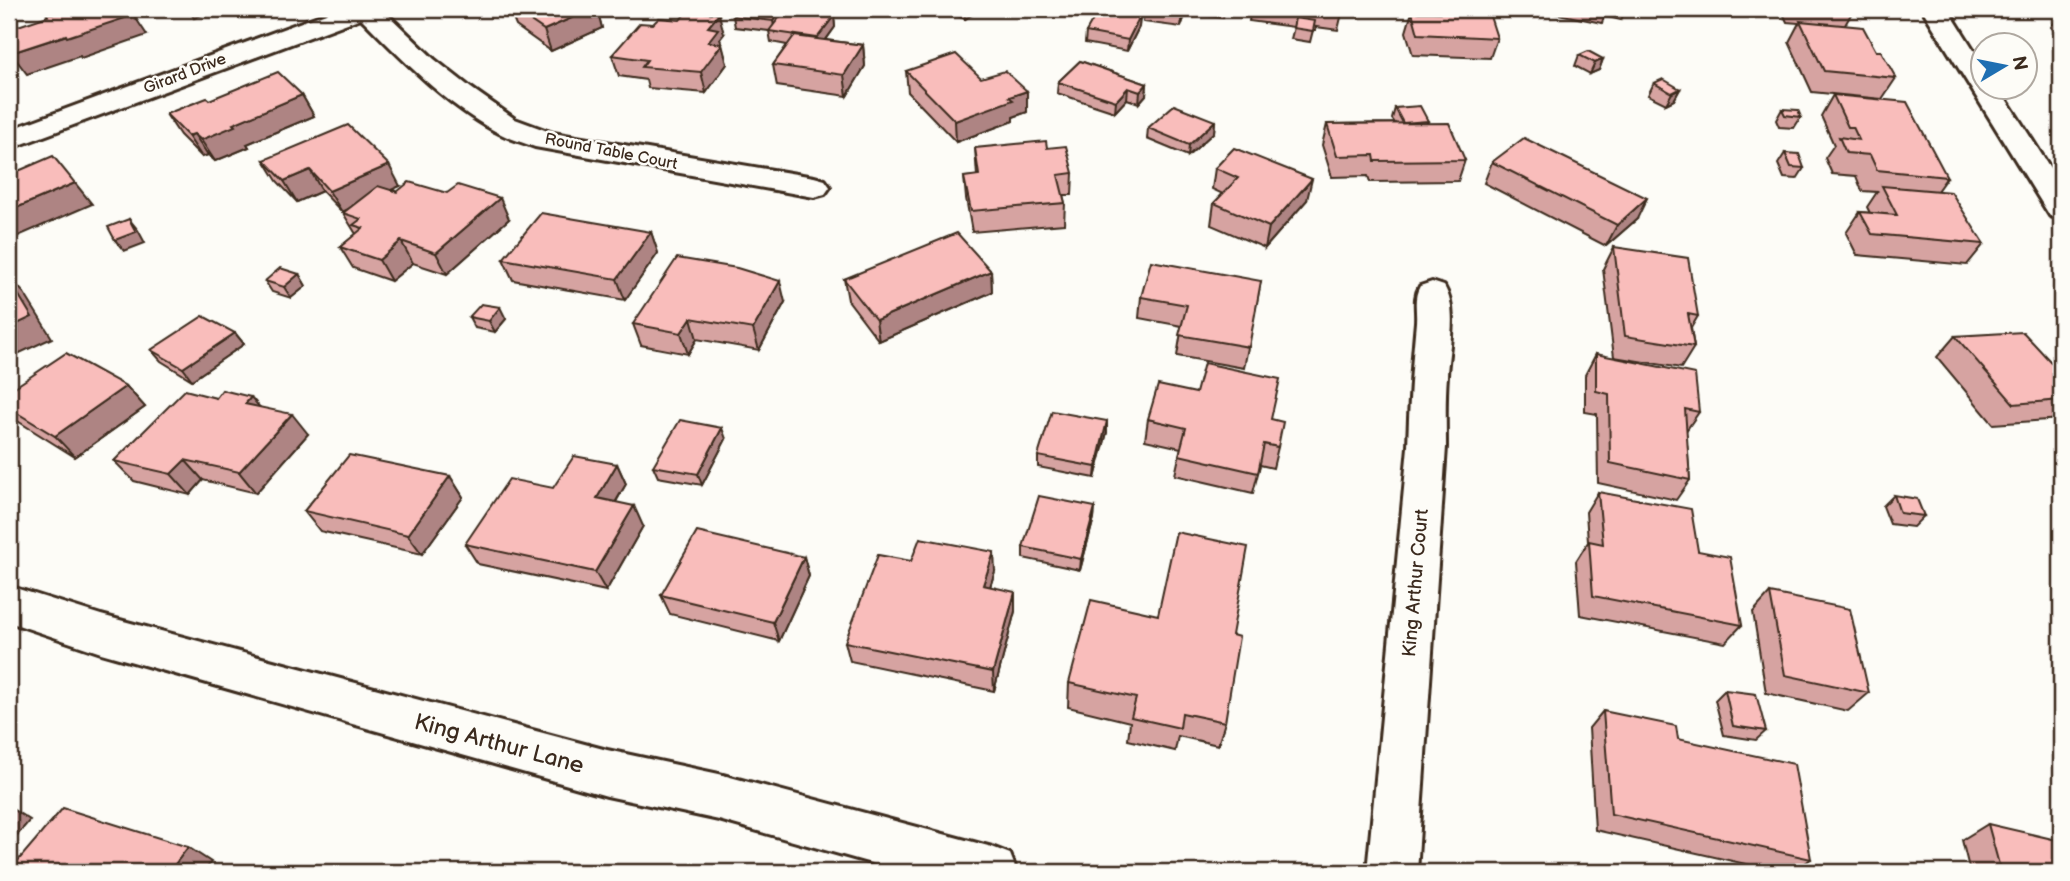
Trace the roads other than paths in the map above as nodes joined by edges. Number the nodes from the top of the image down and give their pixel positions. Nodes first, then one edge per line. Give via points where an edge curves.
1 (361, 9) edge
2 (367, 9) edge
3 (1935, 9) edge
4 (1968, 61) edge
5 (1994, 102) edge
6 (9, 140) edge
7 (814, 187) dead end
8 (2061, 209) edge
9 (1432, 294) dead end
10 (9, 604) edge
11 (992, 872) edge
12 (1392, 872) edge

1 - 6 street, Girard Drive
2 - 7 street, Round Table Court via 424,65 505,125 546,141
3 - 4 street
5 - 8 street
9 - 12 street, King Arthur Court via 1427,447
10 - 11 street, King Arthur Lane via 607,773 719,797

